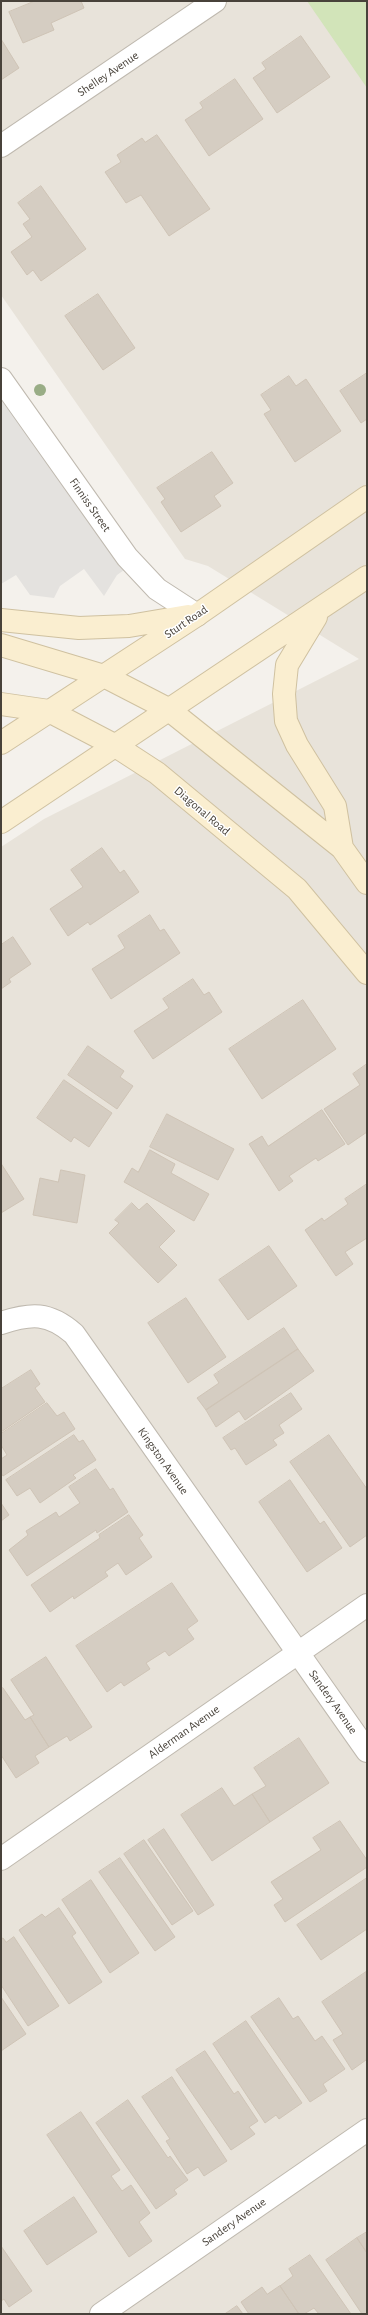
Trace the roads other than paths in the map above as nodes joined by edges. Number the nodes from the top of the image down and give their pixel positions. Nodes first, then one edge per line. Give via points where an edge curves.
1 (215, 1) edge
2 (1, 146) edge
3 (1, 378) edge
4 (367, 496) edge
5 (367, 577) edge
6 (321, 609) junction
7 (198, 615) junction
8 (1, 620) edge
9 (1, 645) edge
10 (104, 676) junction
11 (1, 704) edge
12 (168, 709) junction
13 (49, 711) junction
14 (1, 743) edge
15 (114, 745) junction
16 (1, 822) edge
17 (342, 848) junction
18 (367, 883) edge
19 (367, 973) edge
20 (1, 1323) edge
21 (367, 1605) edge
22 (298, 1654) junction
23 (367, 1752) edge
24 (1, 1859) edge
25 (367, 2130) edge
26 (100, 2314) edge

1 - 2 street, Shelley Avenue
3 - 7 street, Finniss Street via 127,557 157,589
4 - 7 main road, Sturt Road
5 - 6 main road
6 - 12 main road
6 - 17 main road via 287,665 284,694 286,720 335,806
7 - 8 main road via 129,626 79,628
7 - 10 main road, Sturt Road
9 - 10 main road
10 - 12 main road
10 - 13 main road, Sturt Road
11 - 13 main road, Diagonal Road
12 - 15 main road
12 - 17 main road
13 - 14 main road, Sturt Road
13 - 15 main road, Diagonal Road
15 - 16 main road
15 - 19 main road, Diagonal Road via 157,773 296,889
17 - 18 main road
20 - 22 street, Kingston Avenue via 22,1316 44,1316 61,1322 74,1334
21 - 22 street, Alderman Avenue
22 - 23 street, Sandery Avenue
22 - 24 street, Alderman Avenue
25 - 26 street, Sandery Avenue

